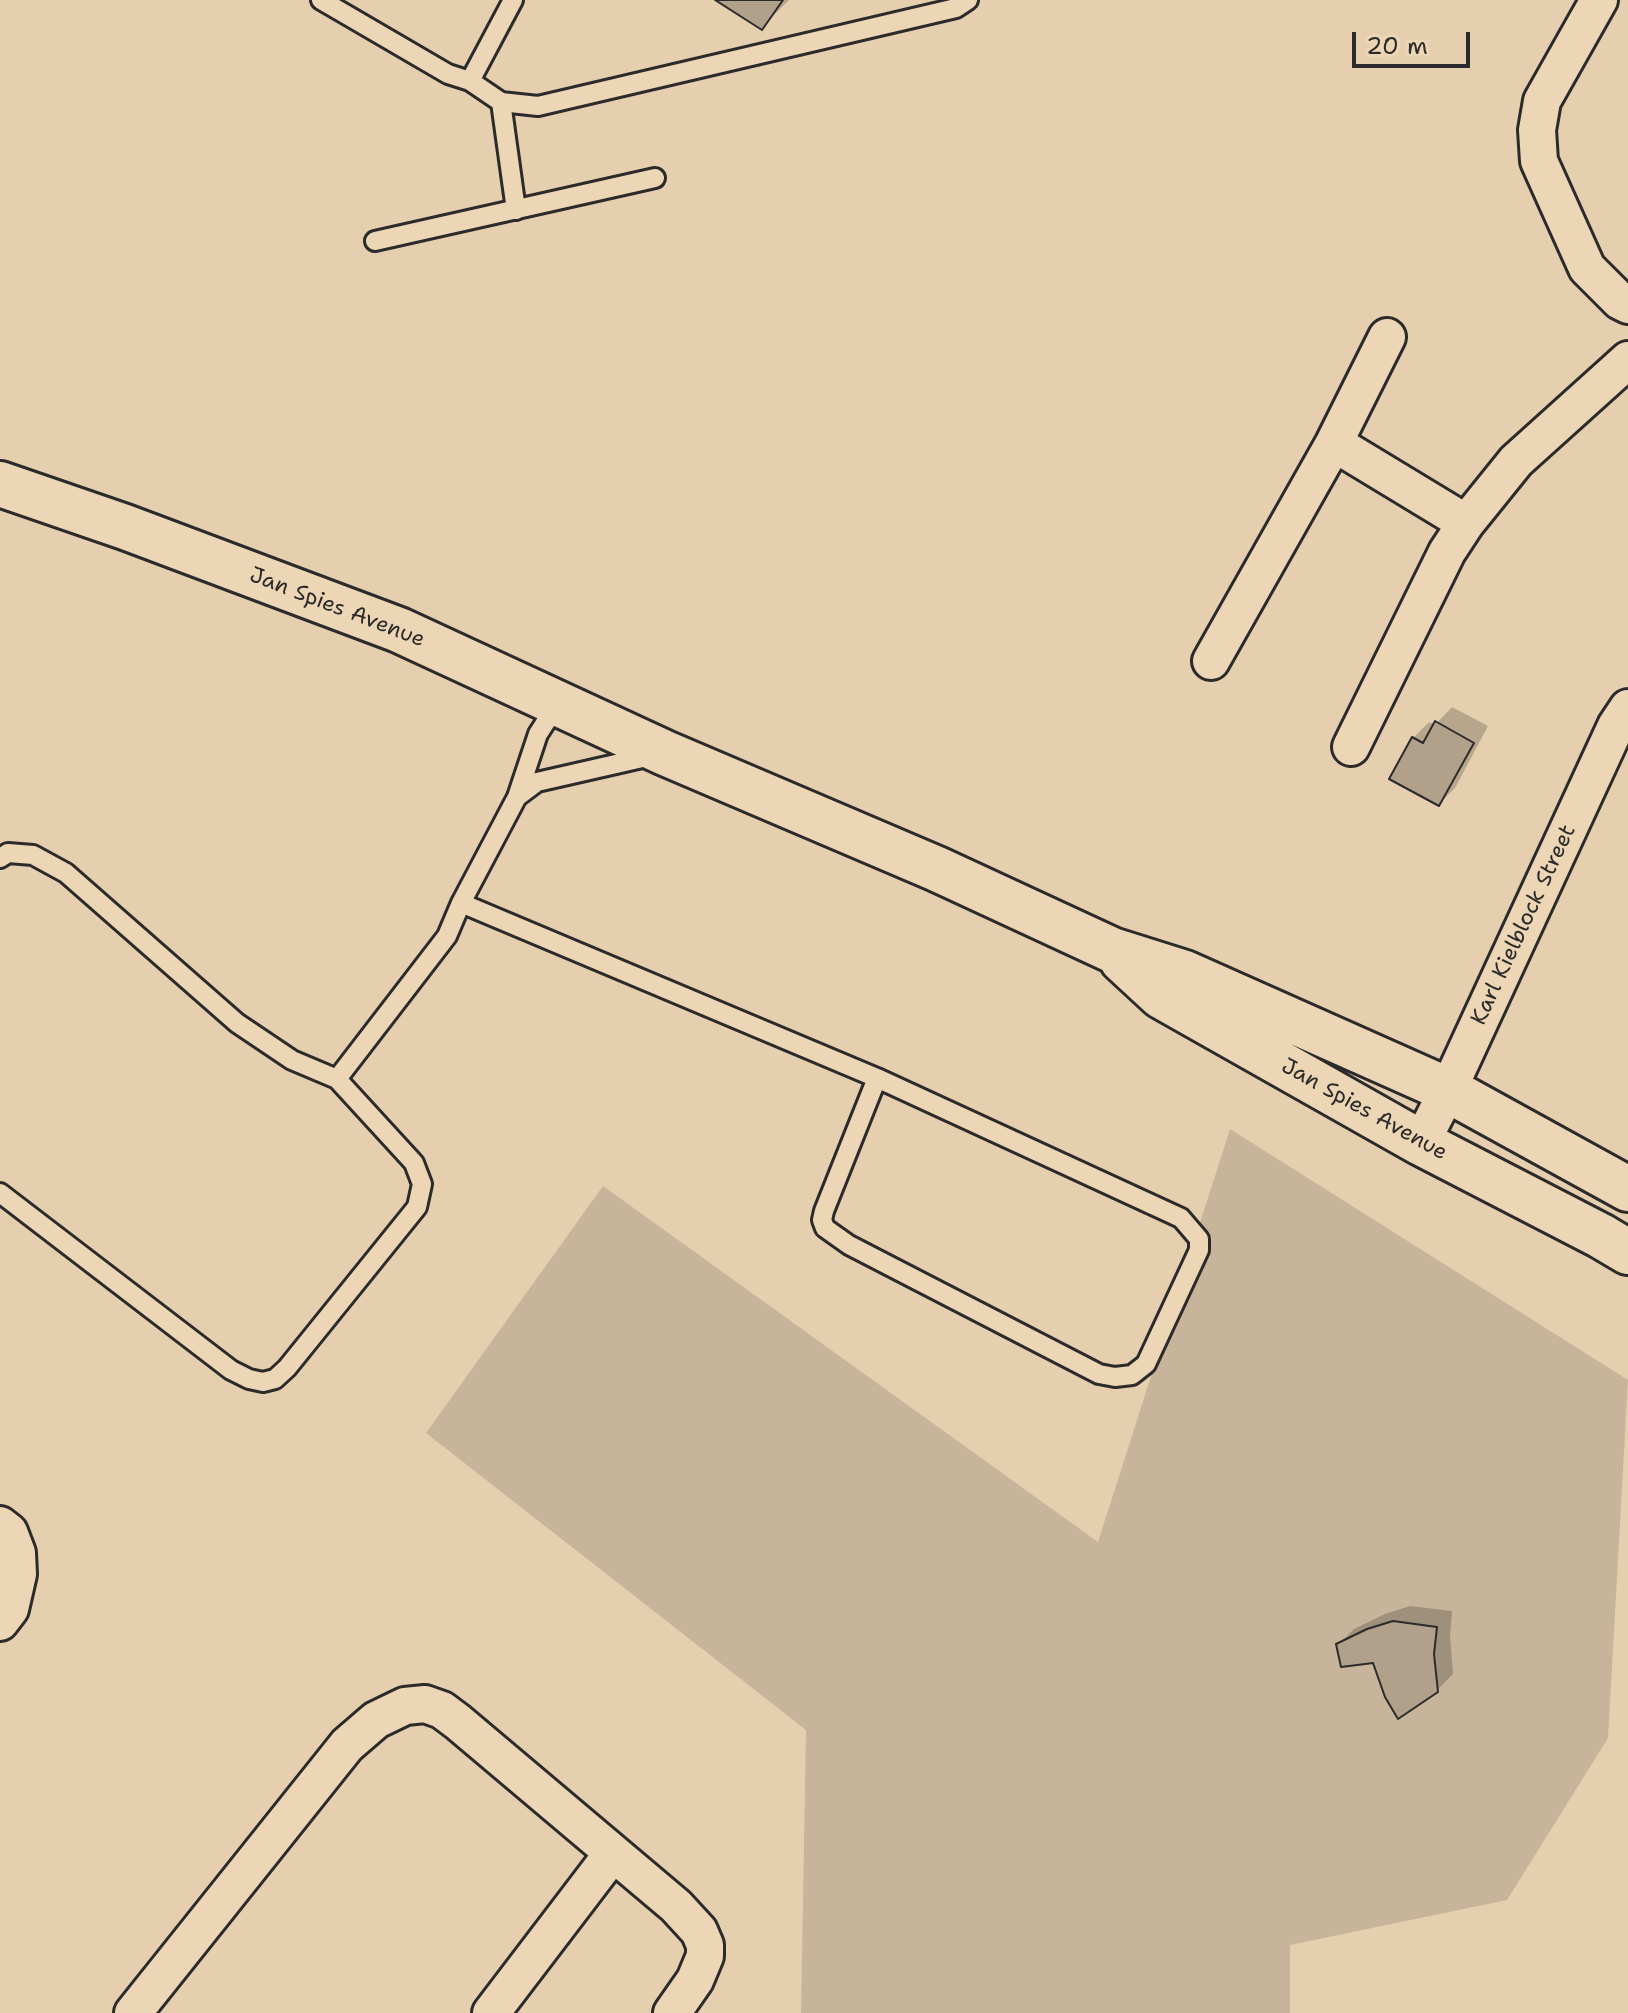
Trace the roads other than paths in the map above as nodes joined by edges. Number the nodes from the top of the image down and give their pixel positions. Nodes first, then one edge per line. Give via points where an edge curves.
1 (321, 0) edge
2 (513, 0) edge
3 (968, 0) edge
4 (1599, 0) edge
5 (470, 81) junction
6 (501, 102) junction
7 (655, 178) dead end
8 (516, 210) junction
9 (375, 241) dead end
10 (1628, 305) edge
11 (1387, 337) dead end
12 (1628, 360) edge
13 (1334, 443) junction
14 (0, 484) edge
15 (1466, 523) junction
16 (1211, 661) dead end
17 (558, 703) junction
18 (1628, 708) edge
19 (1351, 747) dead end
20 (665, 753) junction
21 (517, 797) junction
22 (0, 858) edge
23 (461, 903) junction
24 (1112, 950) junction
25 (877, 1078) junction
26 (337, 1079) junction
27 (1448, 1090) junction
28 (1421, 1143) junction
29 (1628, 1189) edge
30 (0, 1193) edge
31 (1628, 1252) edge
32 (0, 1525) edge
33 (0, 1622) edge
34 (613, 1853) junction
35 (133, 2013) edge
36 (491, 2013) edge
37 (672, 2013) edge

1 - 5 lane via 448,74
2 - 5 lane
3 - 6 lane via 956,8 538,106
4 - 10 street via 1542,101 1539,161 1587,268
5 - 6 lane
6 - 8 lane
7 - 8 lane
8 - 9 lane
11 - 13 street
12 - 15 street via 1516,461
13 - 15 street
13 - 16 street
14 - 17 street, Jan Spies Avenue via 399,630
15 - 19 street
17 - 20 street, Jan Spies Avenue
17 - 21 lane via 538,734
18 - 27 street, Karl Kielblock Street
20 - 21 lane via 537,782
20 - 24 street, Jan Spies Avenue
21 - 23 lane
22 - 26 lane via 8,853 33,855 66,873 237,1023 292,1060
23 - 25 lane
23 - 26 lane via 436,952
24 - 27 street, Jan Spies Avenue via 1185,973
24 - 28 street, Jan Spies Avenue via 1161,996
25 - 25 lane via 1191,1227 1199,1250 1146,1364 1132,1375 1099,1374 825,1228 824,1211
26 - 30 lane via 414,1163 421,1197 275,1379 263,1382 231,1370
27 - 28 street, Karl Kielblock Street
27 - 29 street, Jan Spies Avenue
28 - 31 street, Jan Spies Avenue
32 - 33 street via 13,1542 18,1574 10,1609
34 - 35 street via 442,1710 425,1704 405,1706 376,1720 347,1745
34 - 36 street
34 - 37 street via 676,1906 705,1945 695,1980

